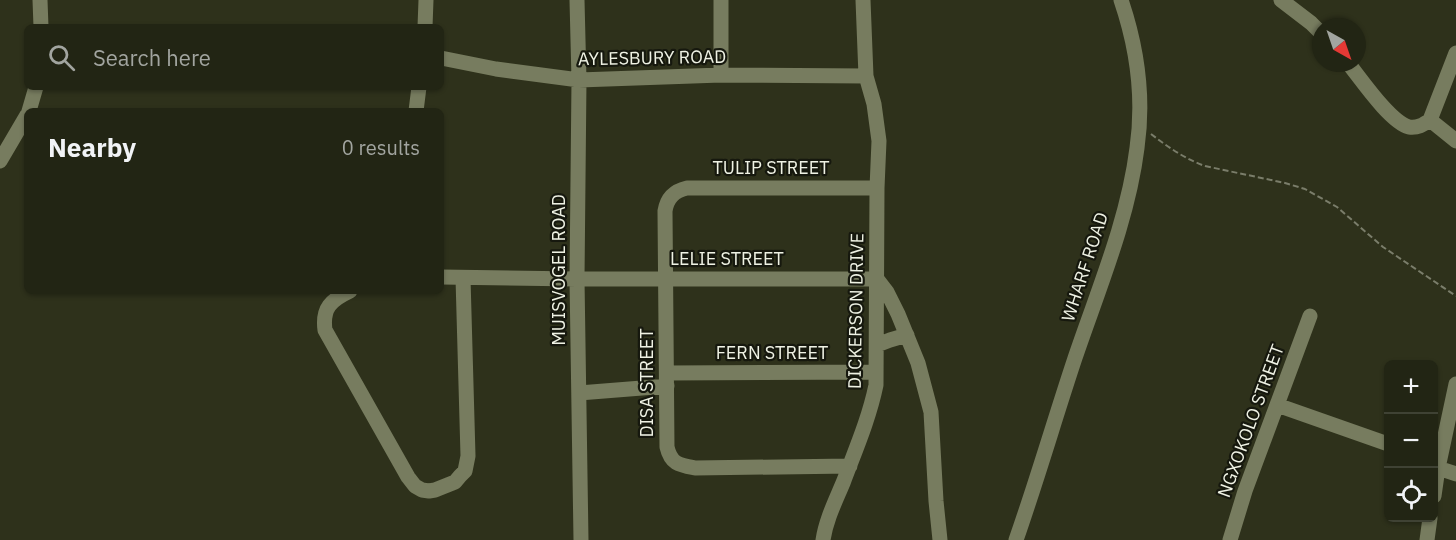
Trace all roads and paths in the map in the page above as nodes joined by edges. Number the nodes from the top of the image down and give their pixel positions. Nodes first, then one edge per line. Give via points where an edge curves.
1 (40, 0) edge
2 (426, 0) edge
3 (577, 0) edge
4 (721, 0) edge
5 (863, 0) edge
6 (1121, 0) edge
7 (1281, 0) edge
8 (41, 24) edge
9 (425, 24) edge
10 (1312, 24) edge
11 (1456, 53) edge
12 (444, 59) edge
13 (1355, 72) edge
14 (722, 75) junction
15 (866, 76) junction
16 (579, 81) junction
17 (35, 90) edge
18 (419, 90) edge
19 (30, 108) edge
20 (416, 108) edge
21 (24, 120) edge
22 (1430, 120) junction
23 (1139, 125) junction
24 (1456, 141) edge
25 (0, 161) edge
26 (877, 188) junction
27 (669, 198) joint
28 (444, 277) edge
29 (463, 278) junction
30 (666, 278) junction
31 (577, 279) junction
32 (877, 279) junction
33 (344, 294) edge
34 (1456, 296) edge
35 (1310, 316) dead end
36 (907, 335) junction
37 (877, 345) junction
38 (876, 372) junction
39 (667, 380) junction
40 (1456, 384) edge
41 (579, 393) junction
42 (1276, 405) junction
43 (1384, 442) edge
44 (1438, 457) edge
45 (849, 466) junction
46 (1438, 466) edge
47 (1456, 474) edge
48 (1429, 522) edge
49 (581, 540) edge
50 (823, 540) edge
51 (940, 540) edge
52 (1016, 540) edge
53 (1230, 540) edge
54 (1426, 540) edge

1 - 8 street
2 - 9 street
3 - 16 street, MUISVOGEL ROAD
4 - 14 street
5 - 15 street, DICKERSON DRIVE
6 - 23 street, WHARF ROAD via 1136,62
7 - 10 street
11 - 22 street
12 - 16 street, AYLESBURY ROAD
13 - 22 street via 1399,123 1416,127
14 - 15 street, AYLESBURY ROAD
14 - 16 street, AYLESBURY ROAD
15 - 26 street, DICKERSON DRIVE via 877,120
16 - 31 street, MUISVOGEL ROAD
17 - 19 street
18 - 20 street
21 - 25 street
22 - 24 street
23 - 34 path via 1195,162 1296,186 1325,200 1383,248
23 - 52 street, WHARF ROAD via 1125,210
26 - 27 street, TULIP STREET via 687,188
26 - 32 street, DICKERSON DRIVE
27 - 30 street, DISA STREET via 665,211
28 - 29 street, LELIE STREET
29 - 31 street, LELIE STREET
29 - 33 street via 468,456 465,471 455,482 429,491 415,486 408,477 326,330 328,307
30 - 31 street, LELIE STREET
30 - 32 street, LELIE STREET
30 - 39 street, DISA STREET
31 - 41 street, MUISVOGEL ROAD
32 - 36 street
32 - 37 street, DICKERSON DRIVE
35 - 42 street, NGXOKOLO STREET
36 - 37 street
36 - 51 street via 931,412
37 - 38 street, DICKERSON DRIVE
38 - 39 street, FERN STREET
38 - 45 street, DICKERSON DRIVE via 871,406
39 - 41 street, FERN STREET
39 - 45 street, DISA STREET via 667,447 669,456 678,464 695,468
40 - 44 street
41 - 49 street, MUISVOGEL ROAD
42 - 43 street
42 - 53 street, NGXOKOLO STREET
45 - 50 street, DICKERSON DRIVE
46 - 47 street
48 - 54 street

